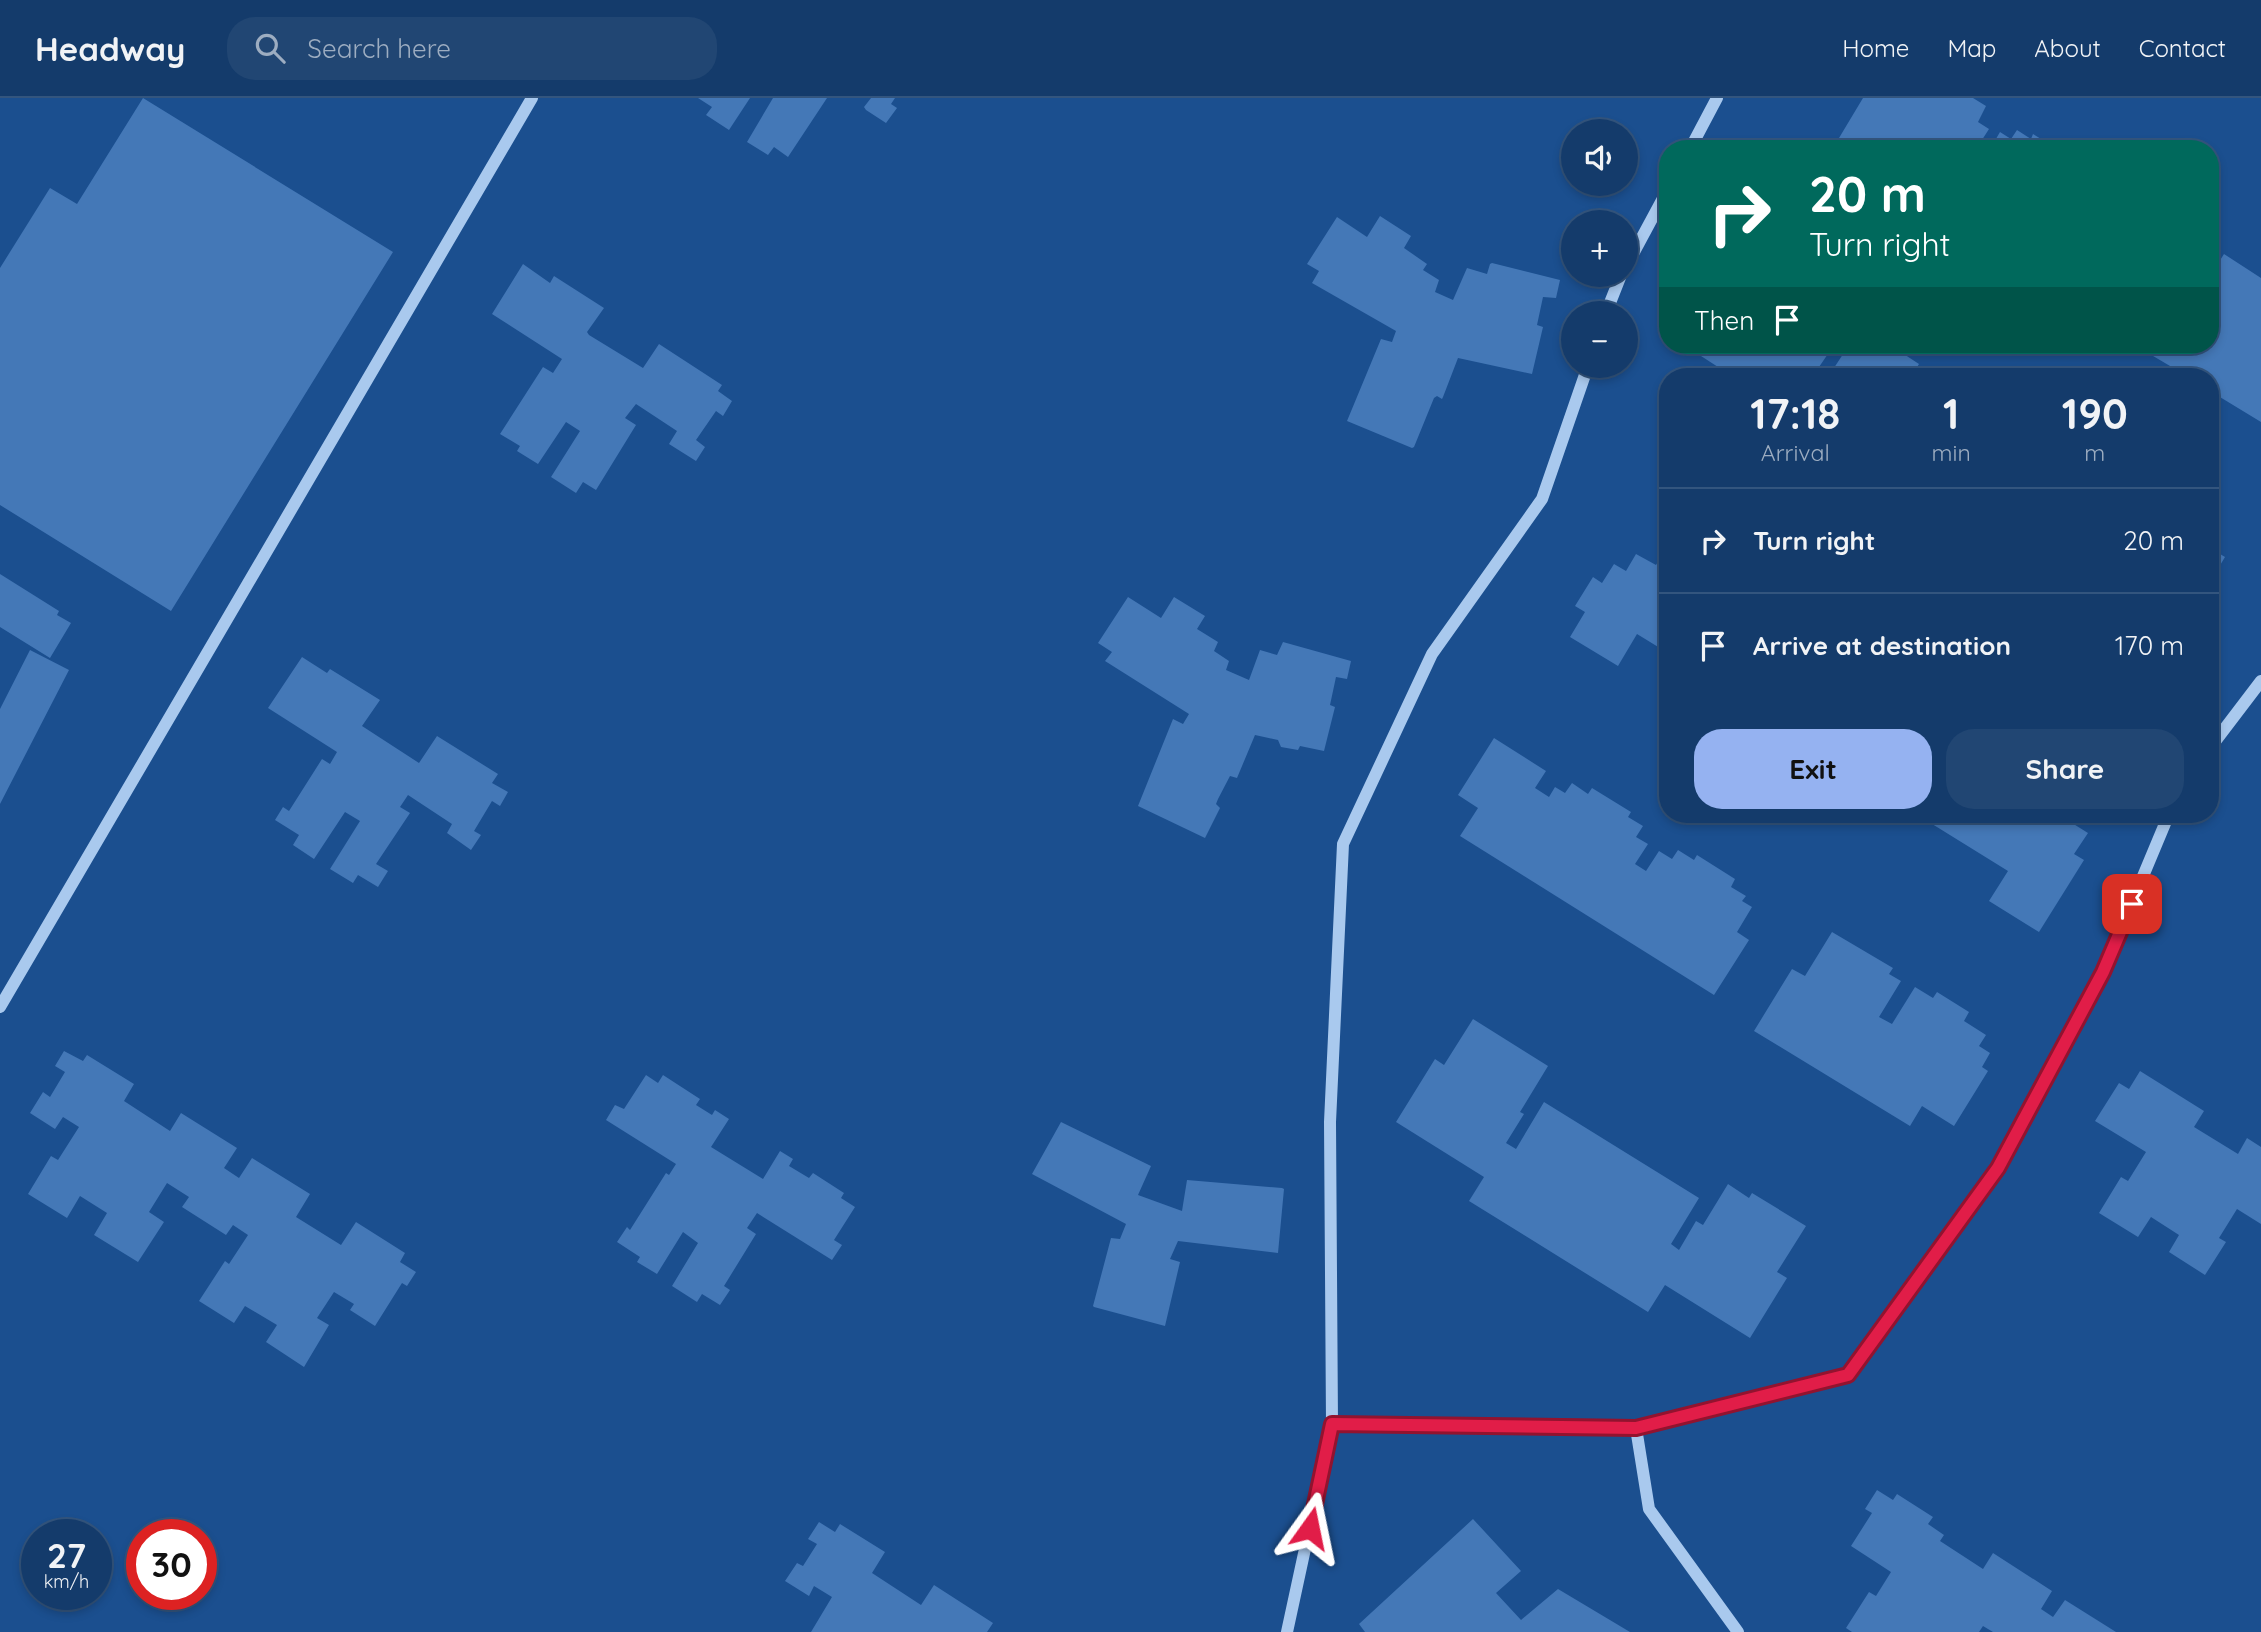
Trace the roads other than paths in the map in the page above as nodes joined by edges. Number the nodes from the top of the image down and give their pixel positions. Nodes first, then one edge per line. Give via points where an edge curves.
1 (532, 98) edge
2 (1717, 98) edge
3 (1695, 140) edge
4 (1659, 206) edge
5 (1638, 245) edge
6 (1584, 378) edge
7 (2261, 681) edge
8 (2219, 736) edge
9 (2165, 823) edge
10 (0, 1007) edge
11 (1332, 1424) junction
12 (1636, 1428) junction
13 (1287, 1632) edge
14 (1738, 1632) edge

1 - 10 street
2 - 3 street
4 - 5 street
6 - 11 street via 1542,499 1432,654 1343,844 1330,1122
7 - 8 street
9 - 12 street via 2103,972 1998,1168 1848,1375
11 - 12 street
11 - 13 street
12 - 14 street via 1649,1509

